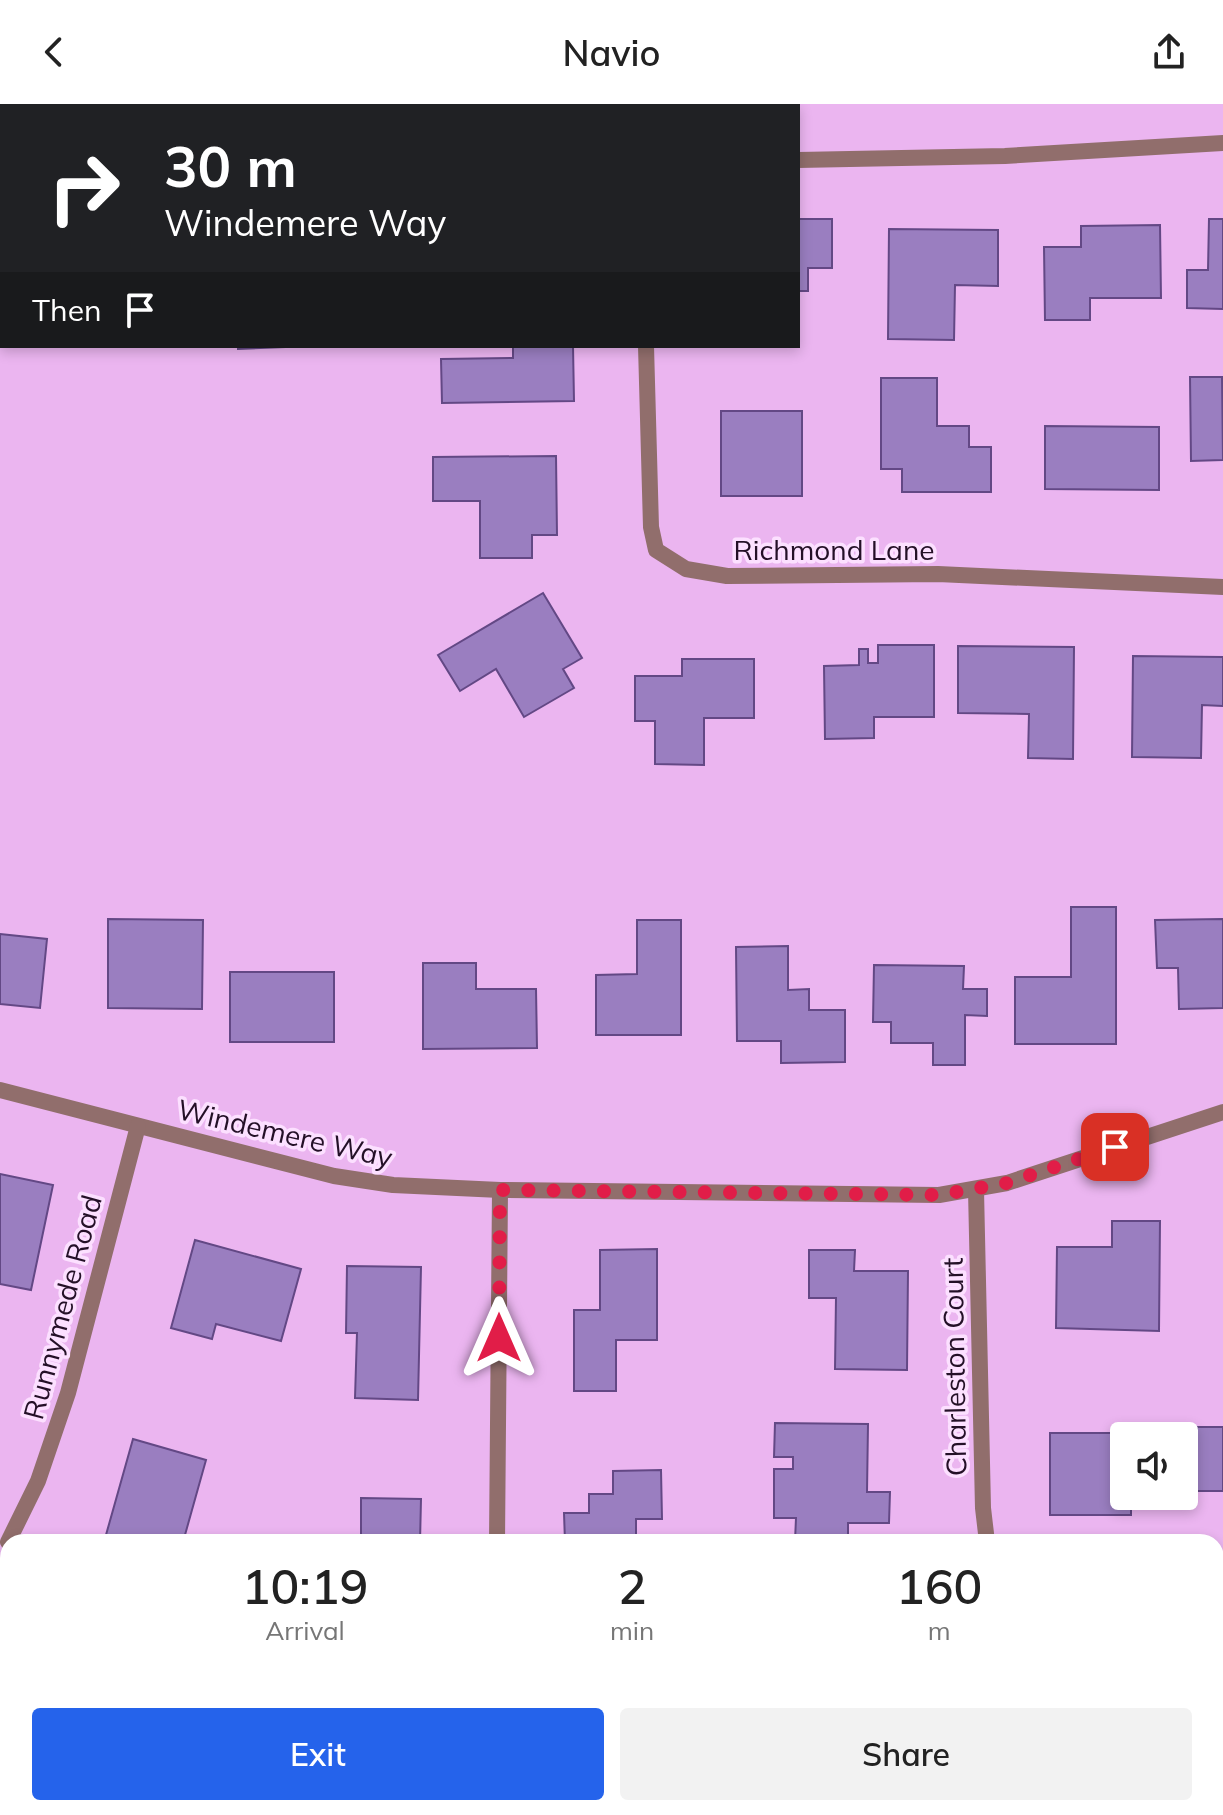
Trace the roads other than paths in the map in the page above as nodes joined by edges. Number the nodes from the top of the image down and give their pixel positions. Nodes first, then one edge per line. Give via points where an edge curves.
1 (1223, 143) edge
2 (800, 160) edge
3 (646, 348) edge
4 (1223, 587) edge
5 (0, 1090) edge
6 (1223, 1112) edge
7 (138, 1126) junction
8 (500, 1190) junction
9 (976, 1190) junction
10 (12, 1534) edge
11 (497, 1534) edge
12 (986, 1534) edge

1 - 2 street via 1005,156
3 - 4 street, Richmond Lane via 651,527 656,550 686,569 727,576 938,574
5 - 7 street, Windemere Way
6 - 9 street, Windemere Way
7 - 8 street, Windemere Way via 334,1176 393,1185
7 - 10 street, Runnymede Road via 68,1393 38,1481
8 - 9 street, Windemere Way via 939,1195
8 - 11 street
9 - 12 street, Charleston Court

